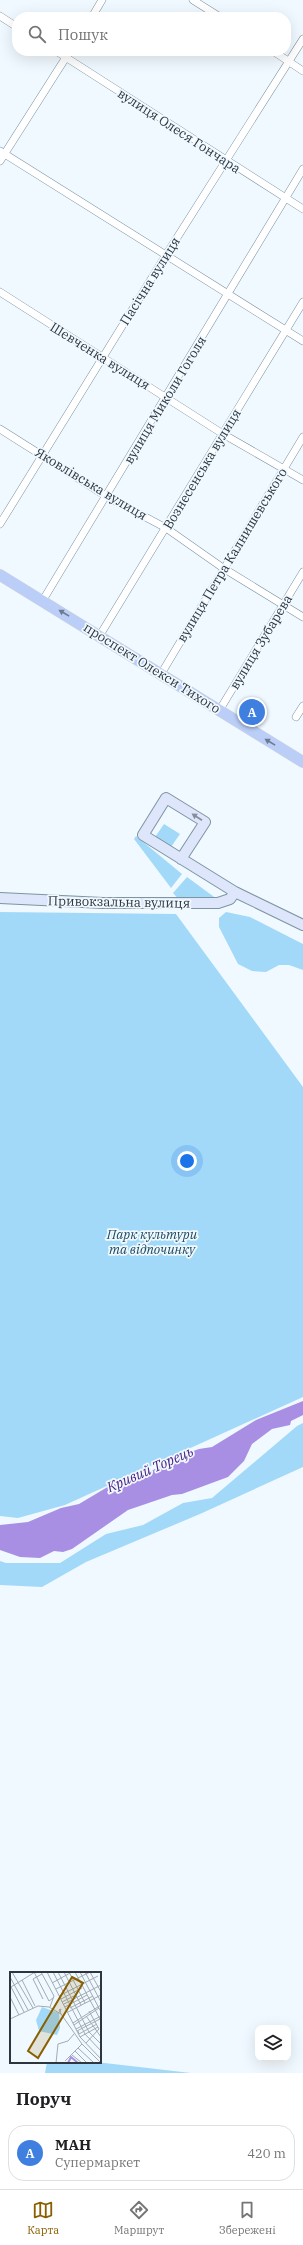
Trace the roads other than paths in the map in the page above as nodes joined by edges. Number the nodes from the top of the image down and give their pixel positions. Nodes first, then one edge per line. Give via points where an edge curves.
1 (102, 0) edge
2 (193, 0) edge
3 (95, 12) edge
4 (212, 12) edge
5 (0, 16) edge
6 (12, 24) edge
7 (303, 39) edge
8 (67, 56) edge
9 (71, 56) edge
10 (280, 56) edge
11 (289, 62) junction
12 (303, 71) edge
13 (2, 153) edge
14 (0, 161) edge
15 (227, 162) junction
16 (303, 169) edge
17 (286, 199) junction
18 (303, 209) edge
19 (166, 255) junction
20 (0, 292) edge
21 (229, 294) junction
22 (303, 302) edge
23 (286, 330) junction
24 (303, 341) edge
25 (103, 358) junction
26 (166, 398) junction
27 (0, 429) edge
28 (222, 434) junction
29 (303, 437) edge
30 (42, 456) junction
31 (284, 469) junction
32 (303, 480) edge
33 (106, 496) junction
34 (0, 524) edge
35 (166, 528) junction
36 (223, 568) junction
37 (303, 572) edge
38 (0, 574) edge
39 (43, 600) junction
40 (284, 605) junction
41 (303, 617) edge
42 (100, 635) junction
43 (162, 674) junction
44 (303, 706) edge
45 (219, 711) junction
46 (296, 717) dead end
47 (303, 762) edge
48 (182, 859) junction
49 (235, 892) junction
50 (0, 898) edge
51 (303, 926) edge

1 - 3 street
2 - 4 street
5 - 6 street
7 - 11 street, Пасічна вулиця
8 - 13 street
9 - 15 street, вулиця Олеся Гончара
10 - 11 street
11 - 12 street
11 - 15 street, Пасічна вулиця
13 - 14 street
13 - 19 street
15 - 17 street, вулиця Олеся Гончара
15 - 19 street, Пасічна вулиця
16 - 17 street, вулиця Миколи Гоголя
17 - 18 street, вулиця Олеся Гончара
17 - 21 street, вулиця Миколи Гоголя
19 - 21 street
19 - 25 street, Пасічна вулиця
20 - 25 street, Шевченка вулиця
21 - 23 street
21 - 26 street, вулиця Миколи Гоголя
22 - 23 street, Вознесенська вулиця
23 - 24 street
23 - 28 street, Вознесенська вулиця
25 - 26 street, Шевченка вулиця
25 - 30 street, Пасічна вулиця
26 - 28 street, Шевченка вулиця
26 - 33 street, вулиця Миколи Гоголя
27 - 30 street, Яковлівська вулиця
28 - 31 street, Шевченка вулиця
28 - 35 street, Вознесенська вулиця
29 - 31 street, вулиця Петра Калнишевського
30 - 33 street, Яковлівська вулиця
30 - 34 street, Пасічна вулиця
31 - 32 street, Шевченка вулиця
31 - 36 street, вулиця Петра Калнишевського
33 - 35 street, Яковлівська вулиця
33 - 39 street, вулиця Миколи Гоголя
35 - 36 street, Яковлівська вулиця
35 - 42 street, Вознесенська вулиця
36 - 40 street, Яковлівська вулиця
36 - 43 street, вулиця Петра Калнишевського
37 - 40 street, вулиця Зубарева
38 - 39 main road, проспект Олекси Тихого
42 -> 39 main road, проспект Олекси Тихого
40 - 41 street, Яковлівська вулиця
40 - 45 street, вулиця Зубарева
42 - 43 main road, проспект Олекси Тихого
43 - 45 main road, проспект Олекси Тихого
44 - 46 street
47 -> 45 main road, проспект Олекси Тихого
48 -> 48 street via 205,822 166,798 143,834
48 - 49 street
49 - 50 street, Привокзальна вулиця via 230,899 218,903 104,903
49 - 51 street

